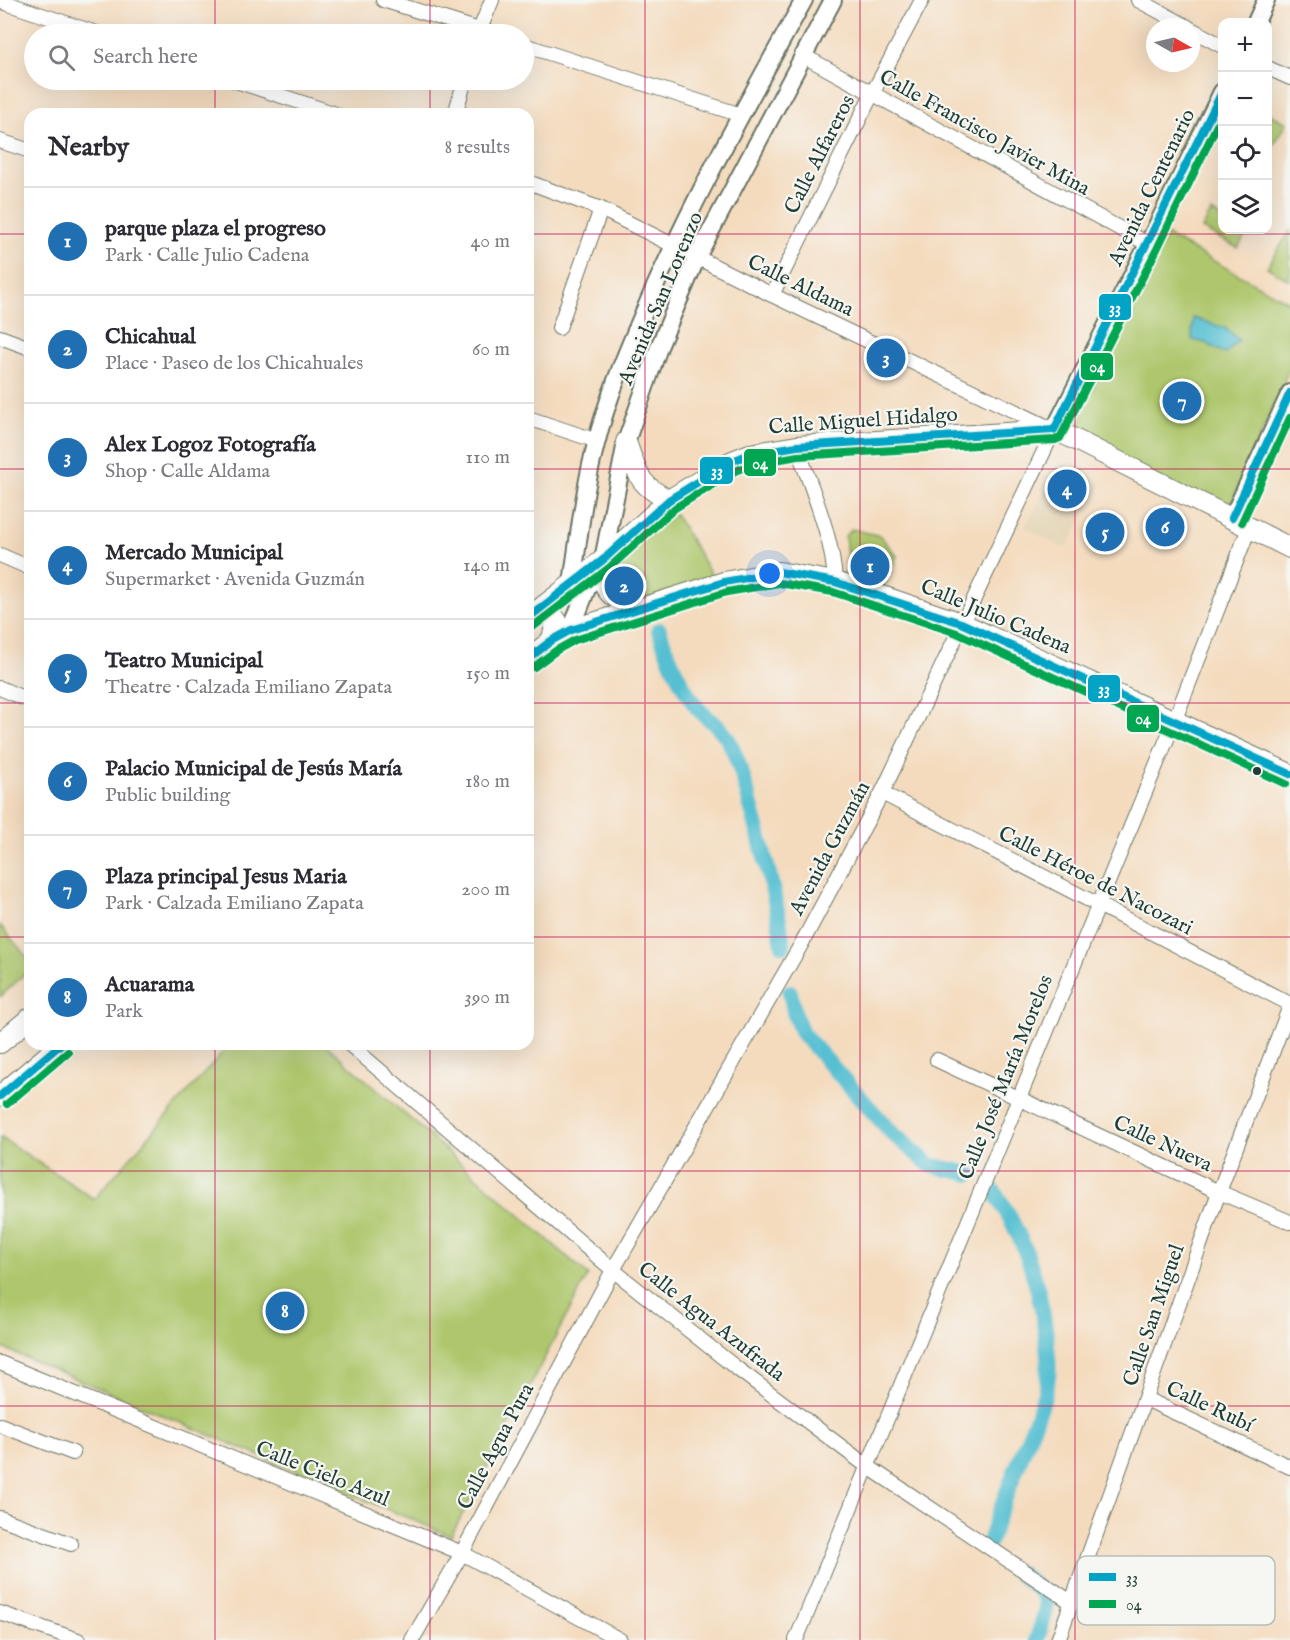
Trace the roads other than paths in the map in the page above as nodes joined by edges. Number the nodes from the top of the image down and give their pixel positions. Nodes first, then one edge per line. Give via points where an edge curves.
1 (383, 0) edge
2 (492, 0) edge
3 (804, 0) edge
4 (833, 0) edge
5 (922, 0) edge
6 (1138, 0) edge
7 (1266, 0) edge
8 (0, 2) edge
9 (1171, 18) edge
10 (1258, 18) edge
11 (68, 24) edge
12 (456, 24) edge
13 (485, 24) edge
14 (1200, 34) edge
15 (1218, 44) edge
16 (534, 48) edge
17 (802, 55) junction
18 (1272, 70) edge
19 (1290, 78) edge
20 (263, 90) edge
21 (462, 90) edge
22 (872, 94) junction
23 (1218, 100) edge
24 (318, 108) edge
25 (457, 108) edge
26 (741, 115) junction
27 (0, 141) edge
28 (24, 149) edge
29 (534, 184) edge
30 (601, 209) junction
31 (1148, 244) junction
32 (673, 245) junction
33 (696, 256) junction
34 (772, 295) junction
35 (559, 328) dead end
36 (0, 337) edge
37 (24, 346) edge
38 (1290, 393) edge
39 (534, 420) edge
40 (1054, 430) junction
41 (597, 441) junction
42 (626, 442) junction
43 (796, 446) junction
44 (669, 500) junction
45 (1232, 519) junction
46 (1250, 528) junction
47 (1290, 548) edge
48 (0, 555) edge
49 (603, 560) junction
50 (24, 565) edge
51 (835, 582) junction
52 (572, 583) junction
53 (634, 609) junction
54 (534, 613) edge
55 (961, 623) junction
56 (571, 630) junction
57 (551, 641) junction
58 (534, 654) edge
59 (0, 688) edge
60 (24, 698) edge
61 (1174, 722) junction
62 (1290, 774) edge
63 (882, 793) junction
64 (1097, 905) junction
65 (1290, 1005) edge
66 (24, 1023) edge
67 (0, 1043) edge
68 (54, 1050) edge
69 (356, 1050) edge
70 (937, 1060) dead end
71 (0, 1096) edge
72 (1019, 1100) junction
73 (1219, 1192) junction
74 (1290, 1222) edge
75 (614, 1270) junction
76 (0, 1363) edge
77 (1146, 1399) junction
78 (0, 1425) edge
79 (73, 1452) dead end
80 (867, 1466) junction
81 (1290, 1467) edge
82 (0, 1518) edge
83 (71, 1544) dead end
84 (462, 1553) junction
85 (1088, 1556) edge
86 (1077, 1586) edge
87 (1071, 1602) junction
88 (0, 1613) edge
89 (78, 1640) edge
90 (412, 1640) edge
91 (620, 1640) edge
92 (796, 1640) edge
93 (1058, 1640) edge

1 - 12 street
2 - 13 street
3 - 26 street, Avenida San Lorenzo
4 - 17 street, Avenida San Lorenzo
5 - 22 street, Calle Alfareros
6 - 9 street
7 - 10 street
8 - 11 street
14 - 15 street
16 - 26 street
17 - 22 street, Calle Francisco Javier Mina
17 - 33 street, Avenida San Lorenzo
18 - 19 street
20 - 24 street
21 - 25 street
22 - 31 street, Calle Francisco Javier Mina
22 - 34 street, Calle Alfareros
23 - 31 street, Avenida Centenario
26 - 32 street, Avenida San Lorenzo
27 - 28 street
29 - 30 street, Calle Aldama
30 - 32 street, Calle Aldama
30 - 35 street
31 - 40 street, Avenida Centenario
32 - 33 street, Calle Aldama
32 - 41 street, Avenida San Lorenzo via 626,355
33 - 34 street, Calle Aldama
33 - 42 street, Avenida San Lorenzo
34 - 40 street, Calle Aldama
36 - 37 street
38 - 45 street
39 - 41 street
40 - 43 main road, Calle Miguel Hidalgo
40 - 45 main road
40 - 55 street, Avenida Guzmán
41 - 52 street, Avenida San Lorenzo
42 - 44 main road via 638,475 649,490
42 - 49 street, Avenida San Lorenzo
43 - 44 main road, Calle Miguel Hidalgo via 729,462
43 - 51 street via 826,534
44 - 49 main road, Calle Miguel Hidalgo
45 - 46 main road
46 - 47 main road
46 - 61 street, Calle José María Morelos
48 - 50 street
49 - 52 main road, Calle Miguel Hidalgo
49 - 53 main road via 601,573 606,590
49 - 56 street, Avenida San Lorenzo
51 - 53 main road, Calle Julio Cadena via 779,572 724,582
51 - 55 main road, Calle Julio Cadena
52 - 54 main road, Calle Miguel Hidalgo
53 - 56 main road, Calle Julio Cadena
54 - 57 main road via 551,612 557,621
55 - 61 main road, Calle Julio Cadena
55 - 63 street, Avenida Guzmán
56 - 57 main road, Calle Julio Cadena
57 - 58 main road, Calle Julio Cadena
59 - 60 street
61 - 62 main road, Calle Julio Cadena
61 - 64 street, Calle José María Morelos
63 - 64 street, Calle Héroe de Nacozari
63 - 75 street, Avenida Guzmán via 802,943
64 - 65 street, Calle Héroe de Nacozari
64 - 72 street, Calle José María Morelos
65 - 73 street, Calle San Miguel
66 - 67 main road
68 - 71 main road
69 - 75 street, Calle Agua Azufrada
70 - 72 street, Calle Nueva
72 - 73 street, Calle Nueva
72 - 80 street, Calle José María Morelos
73 - 74 street, Calle Nueva
73 - 77 street, Calle San Miguel
75 - 80 street, Calle Agua Azufrada
75 - 84 street, Calle Agua Pura
76 - 84 street, Calle Cielo Azul
77 - 81 street, Calle Rubí
77 - 85 street, Calle San Miguel
78 - 79 street
80 - 87 street, Calle Agua Azufrada
80 - 92 street, Calle José María Morelos
82 - 83 street
84 - 90 street, Calle Agua Pura
84 - 91 street, Calle Cielo Azul
86 - 87 street, Calle San Miguel
87 - 93 street, Calle San Miguel
88 - 89 street

